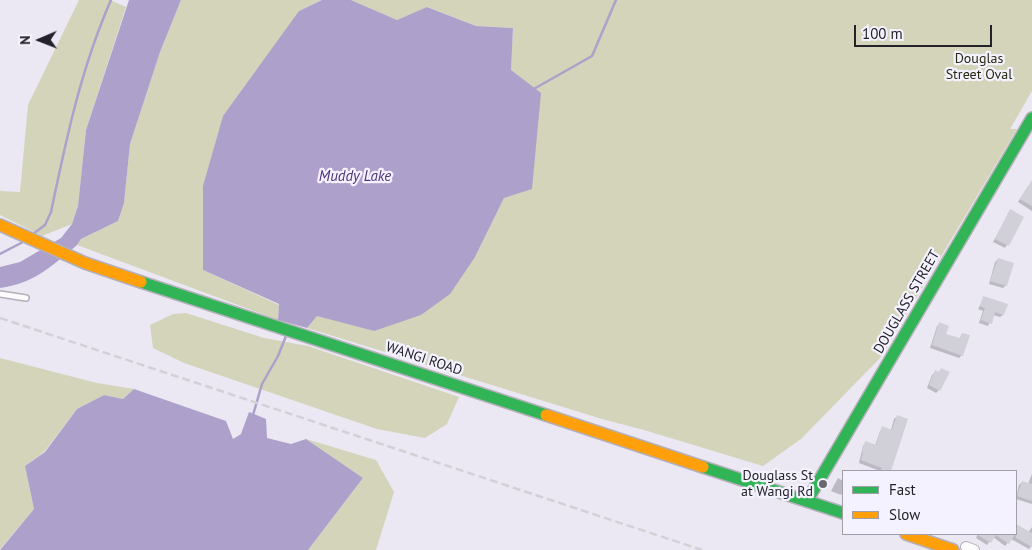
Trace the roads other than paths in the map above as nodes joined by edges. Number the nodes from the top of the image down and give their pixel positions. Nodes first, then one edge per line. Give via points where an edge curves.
1 (1032, 118) edge
2 (0, 225) edge
3 (0, 294) edge
4 (26, 298) dead end
5 (807, 501) junction
6 (842, 513) edge
7 (909, 535) edge
8 (935, 543) junction
9 (946, 550) edge
10 (953, 550) edge

1 - 5 main road, DOUGLASS STREET
2 - 5 main road, WANGI ROAD via 85,263 131,279
3 - 4 lane
5 - 6 main road, WANGI ROAD
7 - 8 main road
8 - 9 main road
8 - 10 main road

